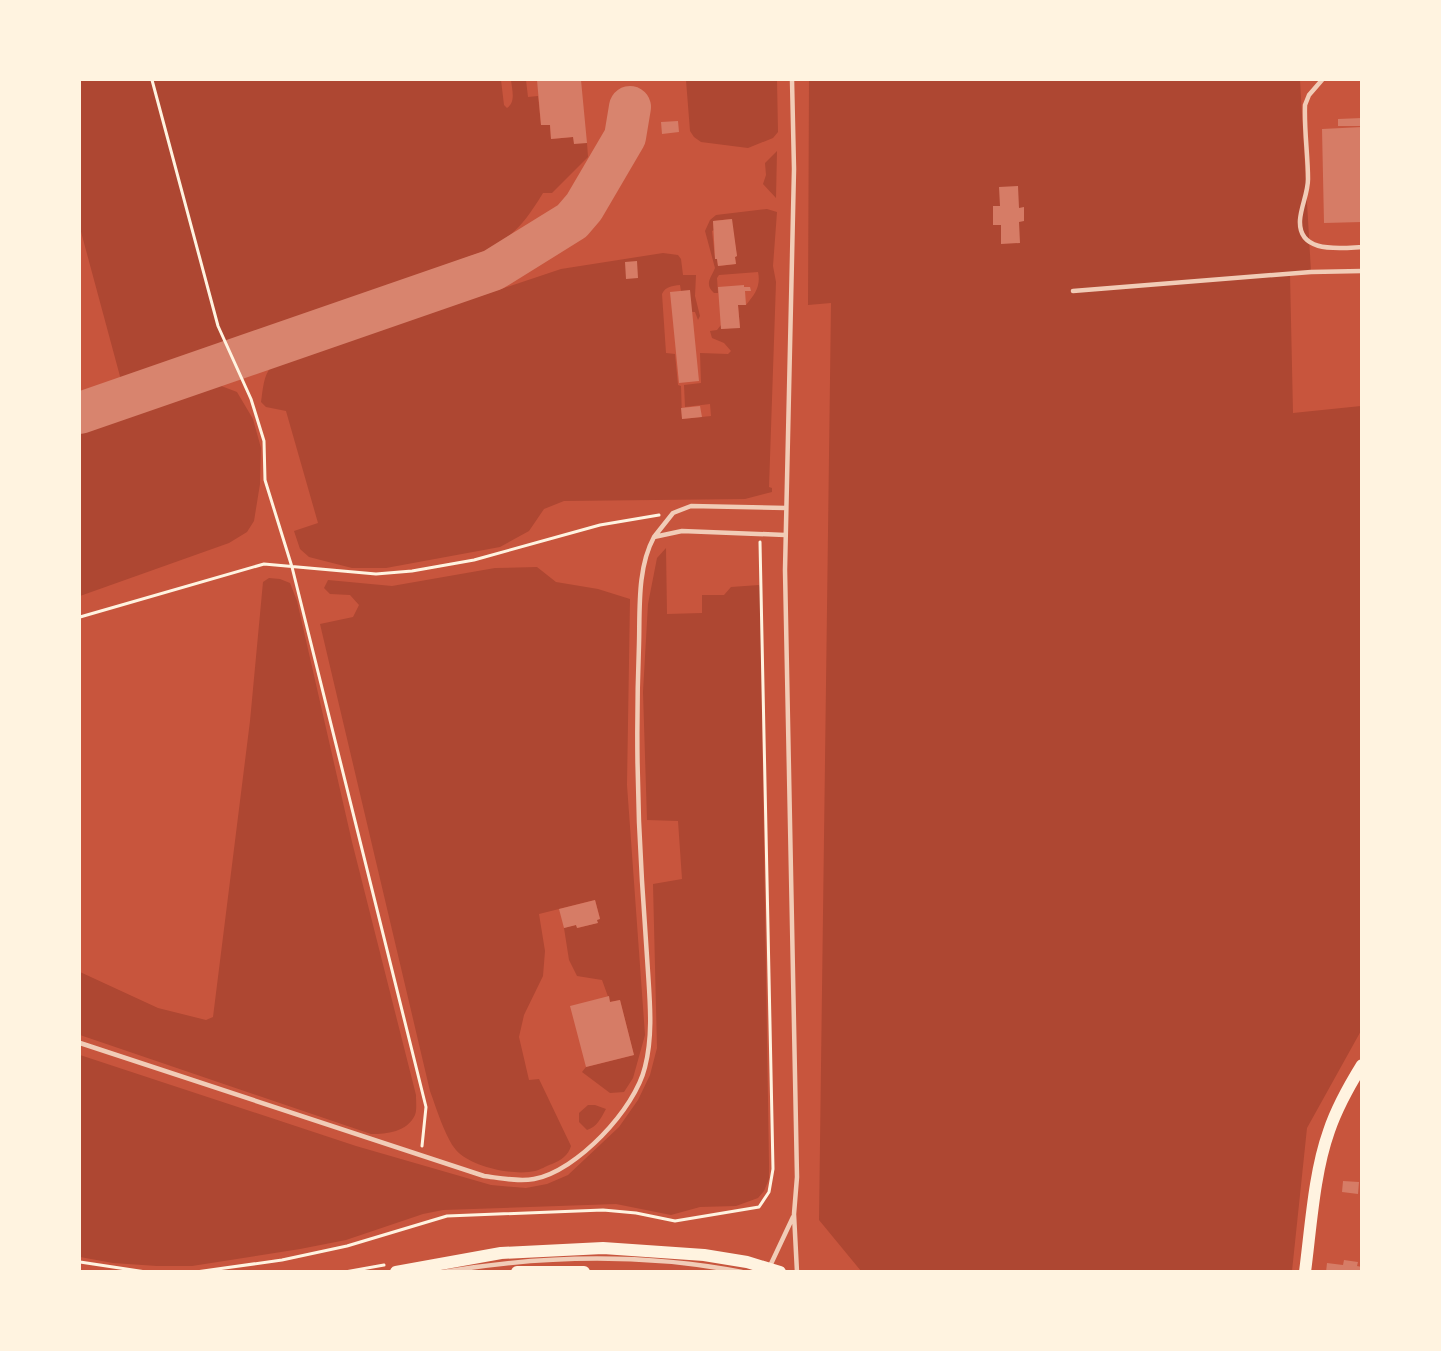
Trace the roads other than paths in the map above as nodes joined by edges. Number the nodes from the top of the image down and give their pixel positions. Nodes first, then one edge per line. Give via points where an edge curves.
1 (792, 80) edge
2 (1322, 80) edge
3 (1362, 247) edge
4 (1362, 271) edge
5 (1073, 291) dead end
6 (786, 508) junction
7 (786, 535) junction
8 (654, 537) junction
9 (80, 1043) edge
10 (1362, 1065) edge
11 (794, 1214) junction
12 (773, 1270) edge
13 (396, 1272) edge
14 (443, 1272) edge
15 (517, 1272) edge
16 (584, 1272) edge
17 (742, 1272) edge
18 (797, 1272) edge
19 (1305, 1272) edge

1 - 6 lane via 794,169
2 - 3 lane via 1305,105 1308,182 1301,231 1305,238 1325,248
4 - 5 lane
6 - 7 lane
6 - 8 lane via 691,506 673,513
7 - 8 lane via 682,531
7 - 11 lane via 797,1177
8 - 9 lane via 647,551 640,596 637,708 638,816 650,1010 648,1050 635,1091 612,1125 562,1170 534,1179 484,1176
10 - 19 main road via 1342,1098 1328,1133
11 - 12 lane
11 - 18 lane
12 - 13 main road via 704,1256 603,1248 501,1254
14 - 17 lane via 493,1263 597,1257 665,1261
15 - 16 main road

